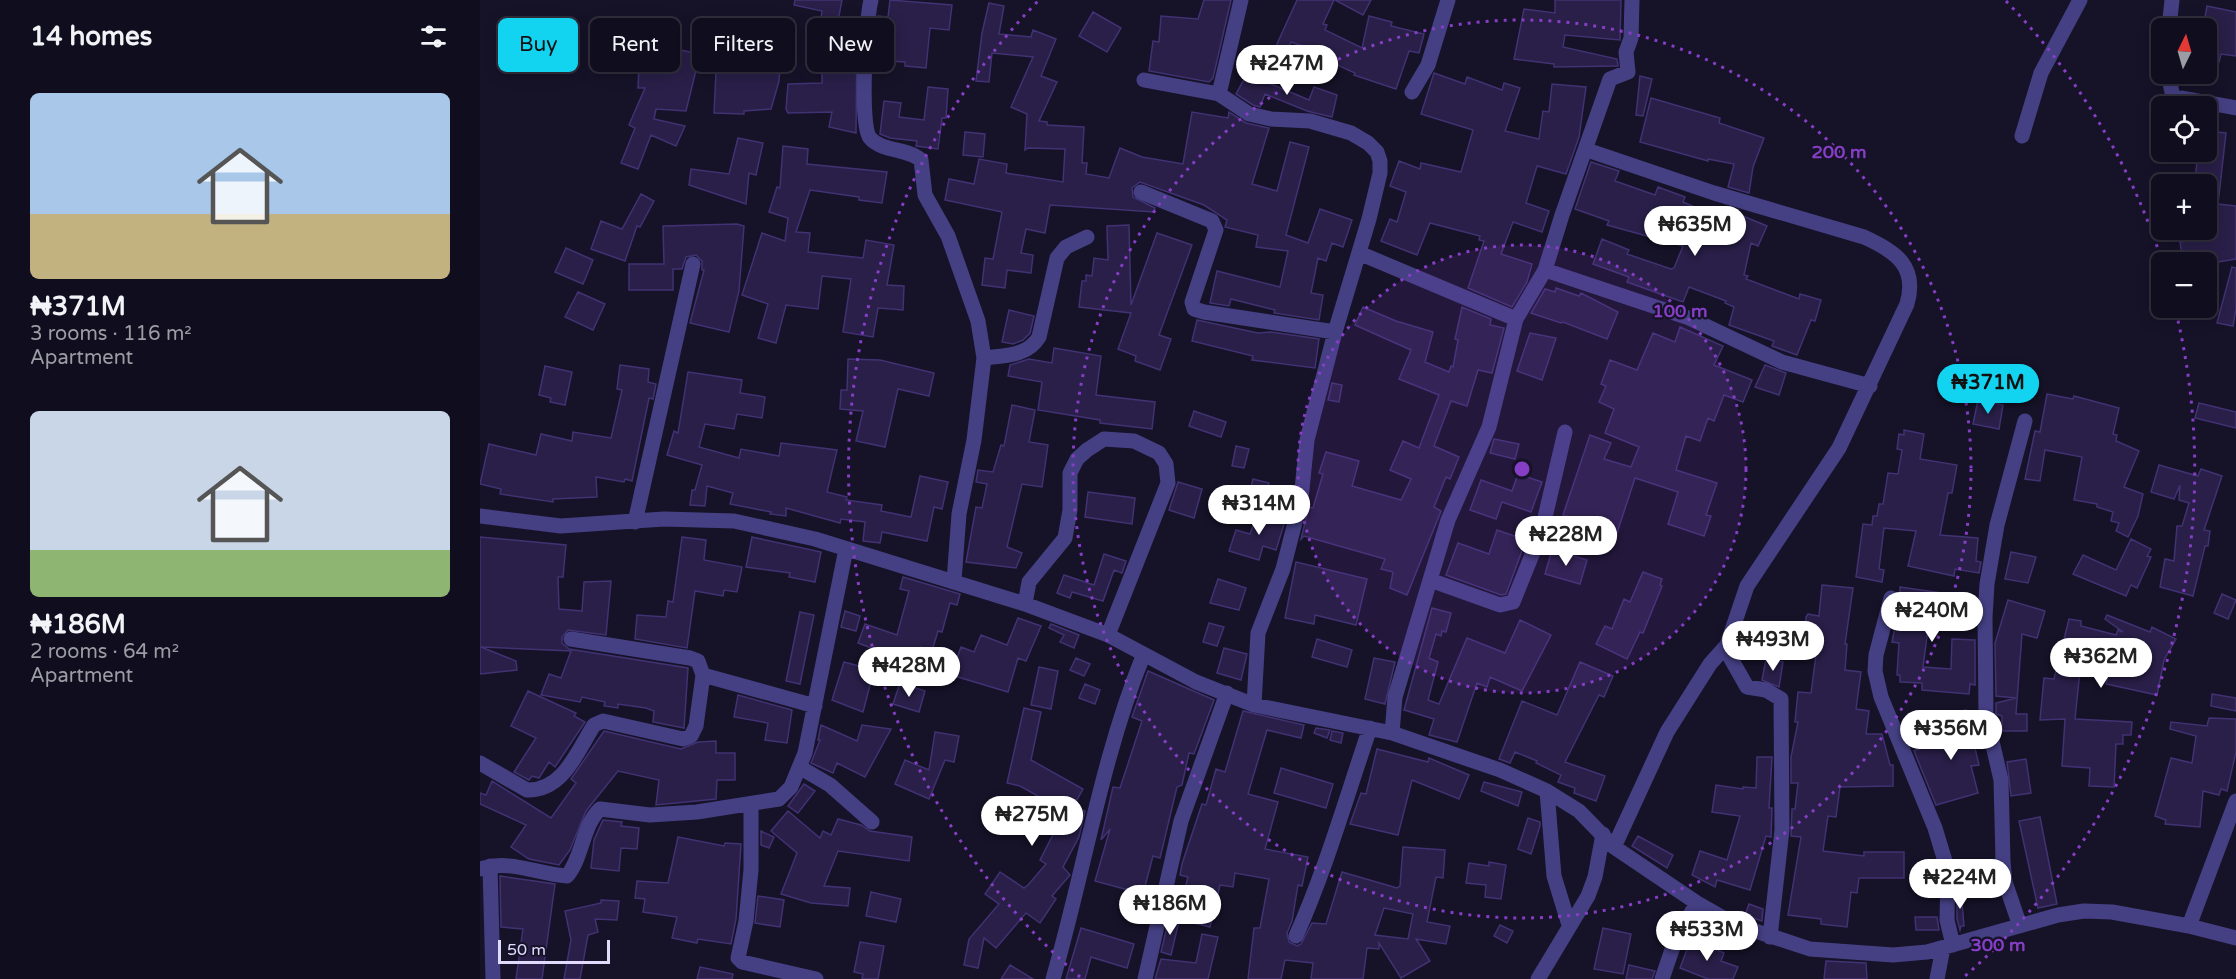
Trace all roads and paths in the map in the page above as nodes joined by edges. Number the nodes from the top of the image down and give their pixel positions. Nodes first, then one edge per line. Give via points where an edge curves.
1 (871, 0) edge
2 (1240, 0) edge
3 (1448, 0) edge
4 (1632, 0) edge
5 (2080, 0) edge
6 (2172, 0) edge
7 (2170, 18) edge
8 (1144, 80) dead end
9 (2170, 84) edge
10 (1412, 92) dead end
11 (1219, 94) junction
12 (2236, 108) edge
13 (2022, 136) dead end
14 (1587, 150) junction
15 (1141, 192) dead end
16 (1087, 237) dead end
17 (1359, 253) junction
18 (693, 264) dead end
19 (1545, 270) junction
20 (1516, 319) junction
21 (1335, 332) junction
22 (984, 358) junction
23 (1870, 386) junction
24 (2025, 421) dead end
25 (1565, 432) dead end
26 (480, 516) edge
27 (635, 522) junction
28 (846, 549) junction
29 (1430, 580) junction
30 (954, 581) junction
31 (1891, 598) dead end
32 (1025, 604) junction
33 (1107, 635) junction
34 (571, 639) dead end
35 (1727, 645) junction
36 (1143, 656) junction
37 (703, 675) junction
38 (1227, 693) junction
39 (1254, 705) junction
40 (815, 706) junction
41 (1370, 728) junction
42 (1392, 733) junction
43 (480, 763) edge
44 (801, 768) junction
45 (1546, 791) junction
46 (2236, 801) edge
47 (752, 804) junction
48 (872, 822) dead end
49 (1603, 834) junction
50 (1614, 847) junction
51 (485, 867) edge
52 (1697, 903) junction
53 (1569, 925) junction
54 (2020, 926) junction
55 (2189, 926) junction
56 (1296, 936) dead end
57 (1770, 937) junction
58 (2236, 938) edge
59 (1948, 947) junction
60 (493, 979) edge
61 (816, 979) edge
62 (1053, 979) edge
63 (1145, 979) edge
64 (1538, 979) edge
65 (1662, 979) edge
66 (1937, 979) edge

1 - 22 street via 864,96 867,133 875,143 921,160 925,195 948,236 978,321
2 - 11 street
3 - 10 street via 1428,65
4 - 14 street via 1631,38 1626,52 1628,72 1610,79
5 - 13 street via 2041,73
6 - 7 street
8 - 11 street
9 - 12 street via 2175,106 2181,98
11 - 17 street via 1249,114 1310,121 1351,133 1377,152 1380,173
14 - 19 street
14 - 23 street via 1864,237 1899,257 1911,282 1910,292
15 - 21 street via 1212,221 1216,230 1192,302 1194,309
16 - 22 street via 1066,248 1058,258 1039,337 1033,346 1022,352
17 - 20 street
17 - 21 street
18 - 27 street
19 - 20 street
19 - 23 street via 1689,318 1782,362
20 - 29 street via 1489,427 1448,520
21 - 39 street via 1307,440 1301,499 1283,569 1258,633
22 - 30 street via 974,440 959,514
23 - 35 street via 1839,448 1747,586
24 - 54 street via 1997,525 1985,617 1986,715 2001,780 2005,882
25 - 29 street via 1542,530 1513,602 1500,605
26 - 27 street via 561,526
27 - 28 street via 734,521
28 - 30 street
28 - 40 street
29 - 42 street via 1395,697
30 - 32 street
31 - 59 street via 1875,671 1881,697 1935,828 1948,871
32 - 33 street
32 - 33 street via 1029,582 1065,538 1070,473 1077,459 1104,439 1134,441 1159,453 1166,464 1168,483
33 - 36 street
34 - 37 street via 690,658 698,661
35 - 50 street via 1710,664 1667,732
35 - 57 street via 1747,687 1766,690 1781,699 1782,830
36 - 38 street
36 - 62 street via 1100,792
37 - 40 street
37 - 43 street via 691,736 683,739 603,721 594,725 563,774 549,786 536,790 527,790
38 - 39 street
38 - 63 street via 1180,821
39 - 41 street
40 - 44 street
41 - 42 street
41 - 56 street via 1321,880
42 - 45 street via 1500,770
44 - 47 street via 779,799
44 - 48 street via 830,785
45 - 49 street via 1579,811
45 - 53 street via 1554,876
46 - 55 street
47 - 51 street via 650,815 600,809 592,816 574,868 567,876 515,865
47 - 61 street via 747,921 738,958
49 - 50 street
49 - 53 street via 1588,896
50 - 52 street
51 - 60 street
52 - 57 street via 1734,924
52 - 65 street via 1676,938
53 - 64 street
54 - 55 street via 2084,911
54 - 59 street
55 - 58 street
57 - 59 street via 1837,952 1893,955
59 - 66 street

